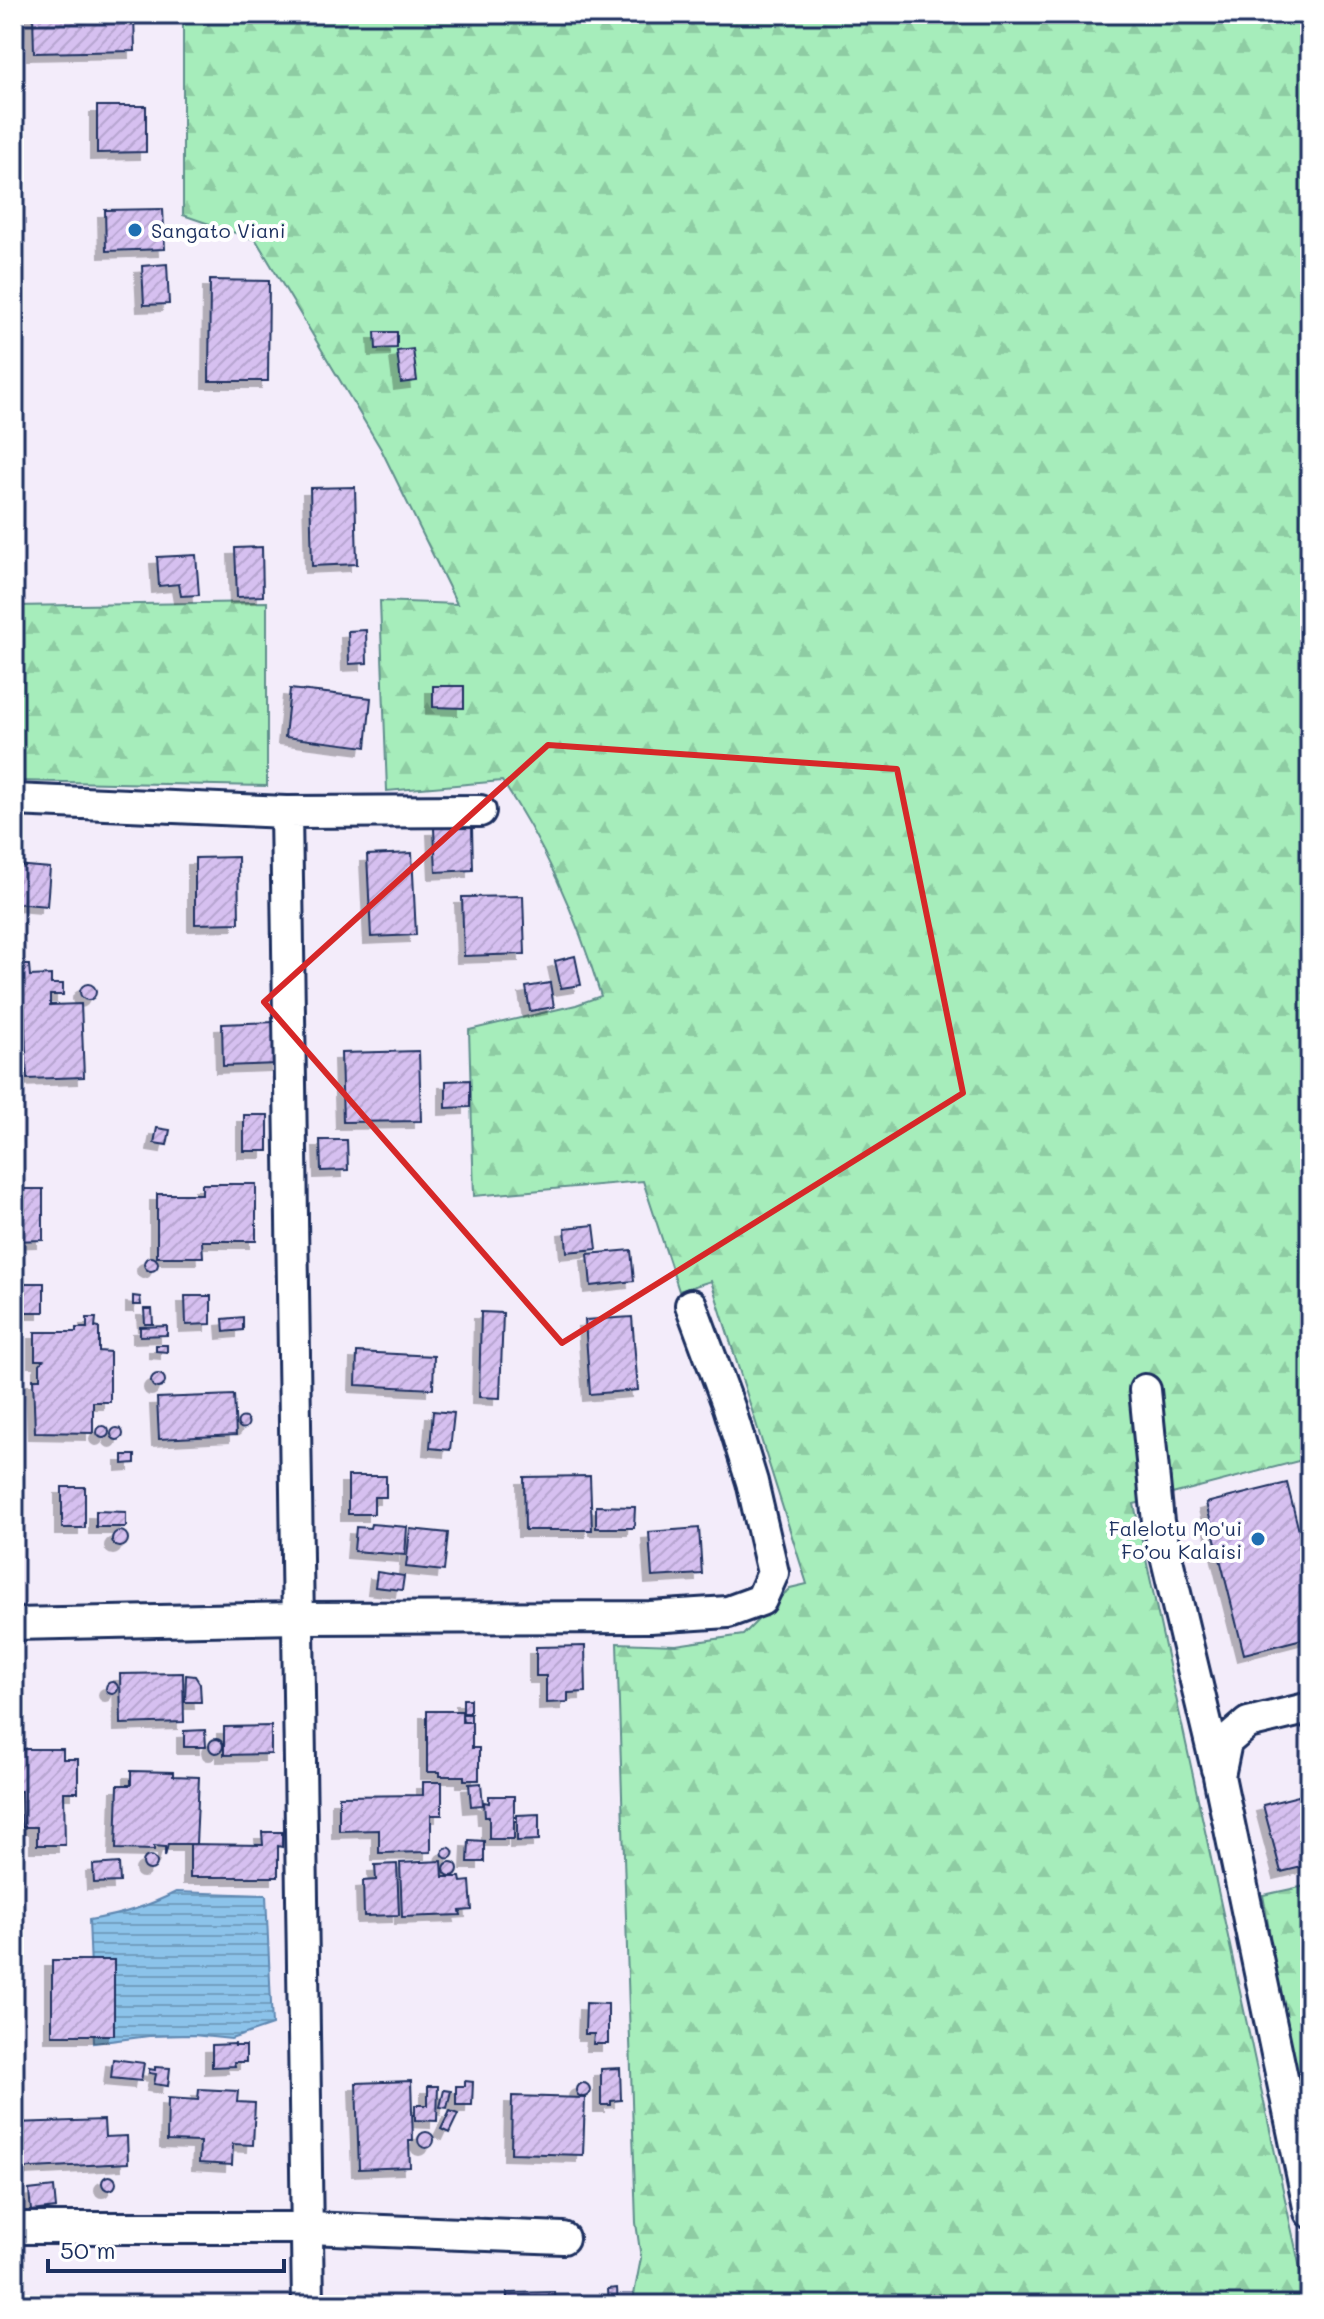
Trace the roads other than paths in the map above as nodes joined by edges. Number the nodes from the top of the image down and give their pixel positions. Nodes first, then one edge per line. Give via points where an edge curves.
1 (14, 800) edge
2 (480, 811) dead end
3 (286, 812) junction
4 (691, 1305) dead end
5 (1145, 1390) dead end
6 (298, 1618) junction
7 (14, 1624) edge
8 (1310, 1708) edge
9 (1219, 1776) junction
10 (1310, 2212) edge
11 (14, 2228) edge
12 (308, 2228) junction
13 (563, 2238) dead end
14 (308, 2305) edge

1 - 3 street
2 - 3 street
3 - 6 street
4 - 6 street via 752,1482 773,1573 761,1600 728,1612 650,1617
5 - 9 street via 1158,1522
6 - 7 street
6 - 12 street
8 - 9 street via 1248,1723 1226,1742
9 - 10 street
11 - 12 street
12 - 13 street
12 - 14 street

